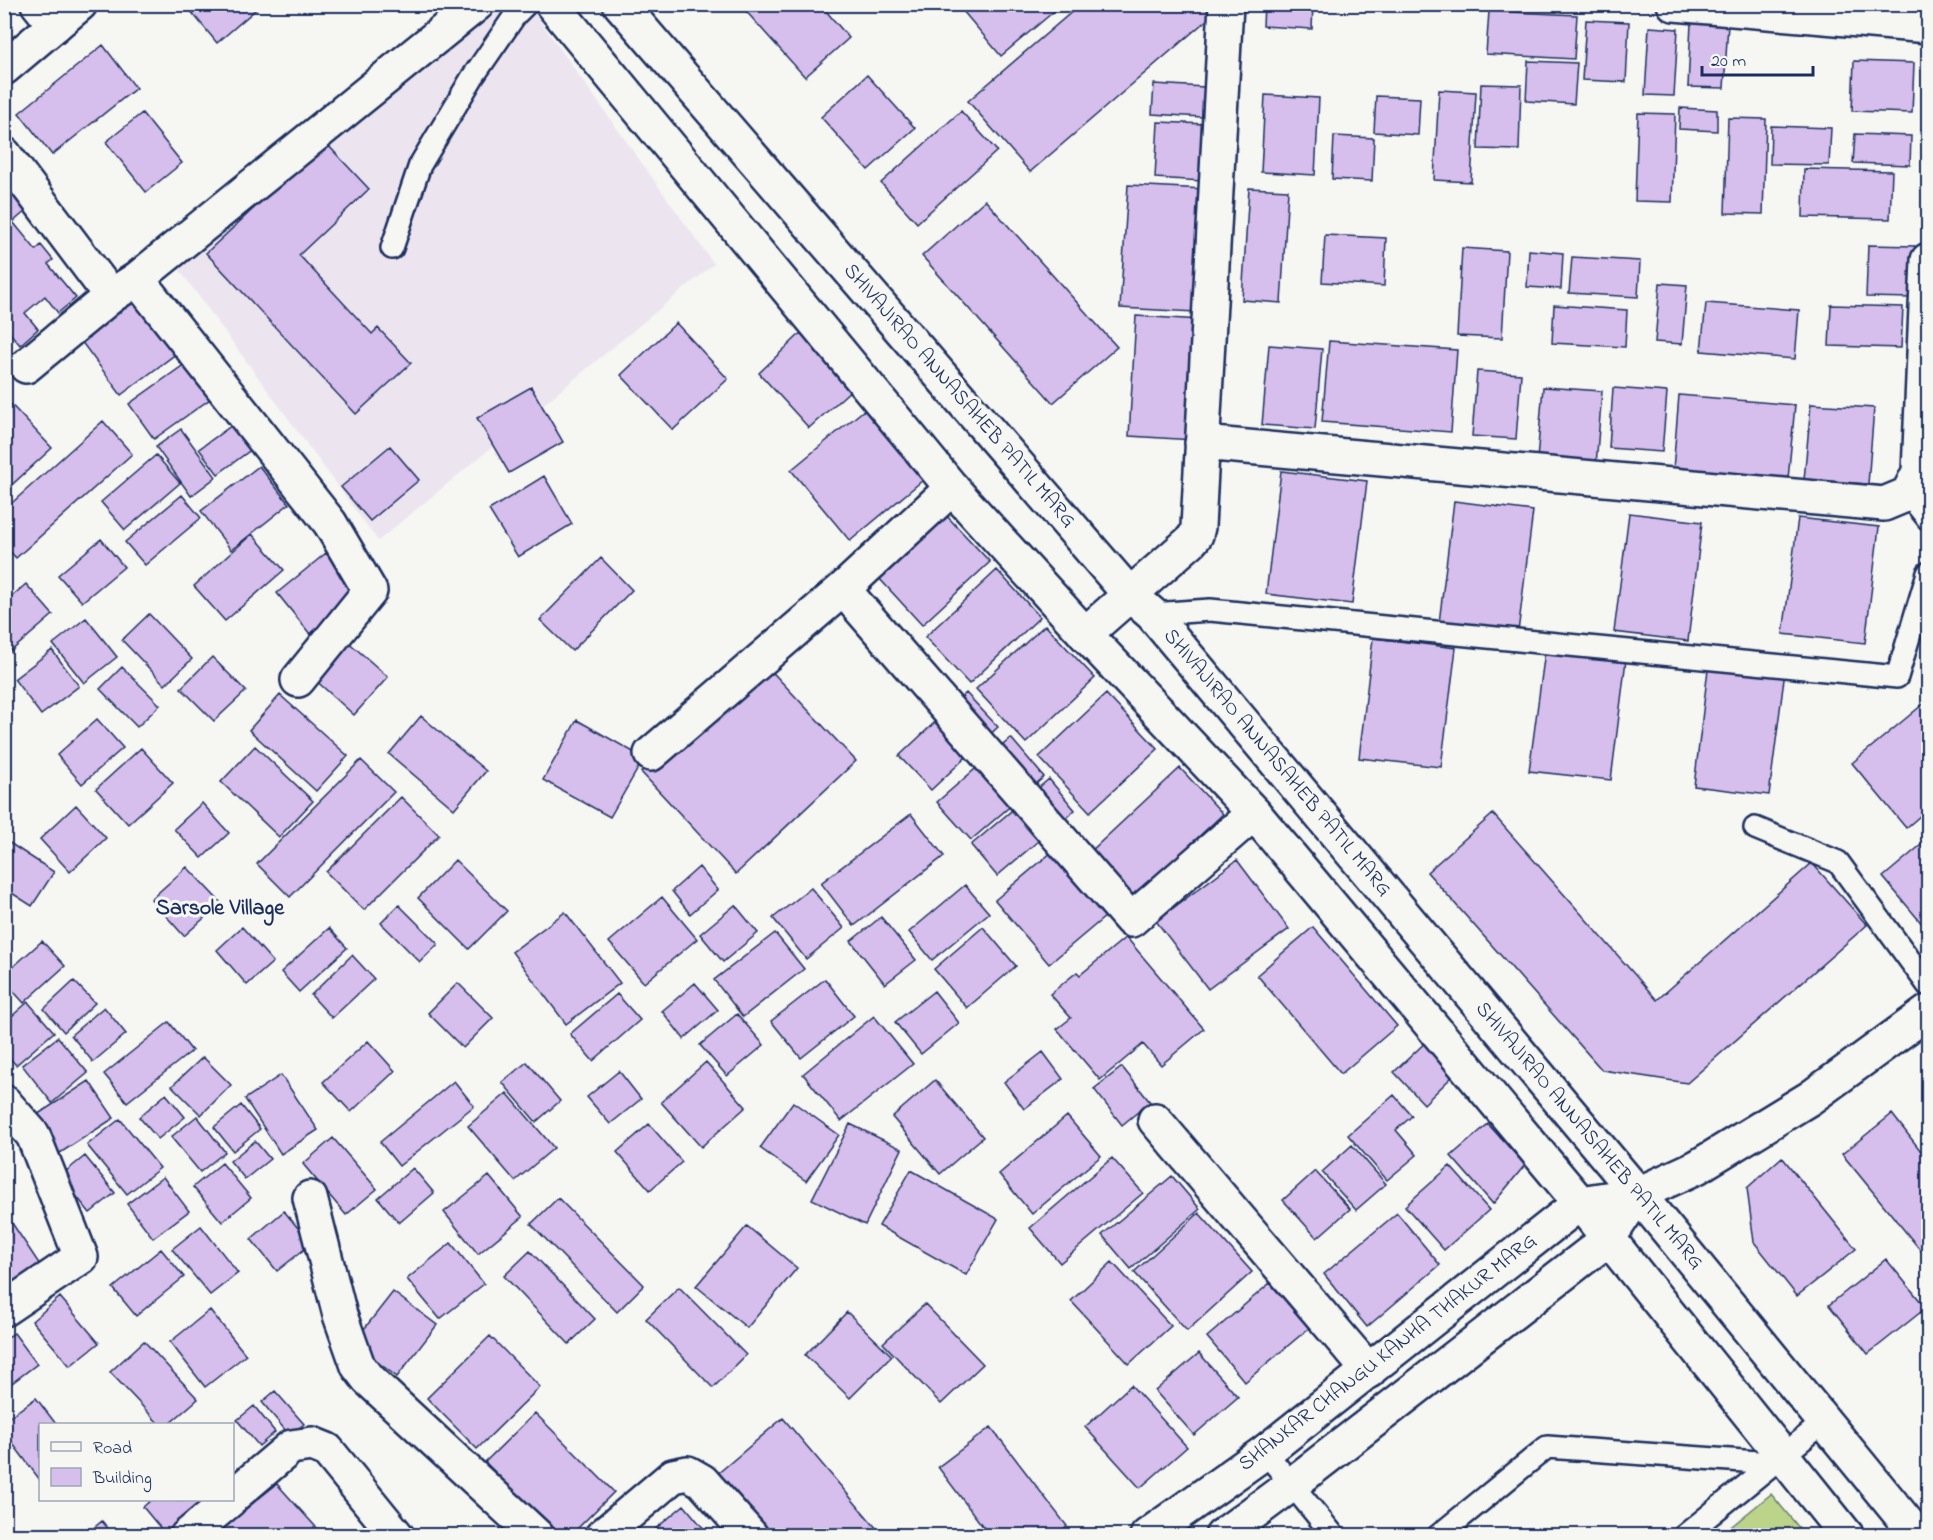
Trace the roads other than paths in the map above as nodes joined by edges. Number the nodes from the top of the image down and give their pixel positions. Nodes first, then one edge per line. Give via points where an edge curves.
1 (80, 4) edge
2 (477, 4) edge
3 (526, 4) edge
4 (552, 4) edge
5 (620, 4) edge
6 (1226, 4) edge
7 (1674, 4) edge
8 (46, 15) edge
9 (1929, 26) edge
10 (4, 68) edge
11 (4, 154) edge
12 (392, 248) dead end
13 (1929, 260) edge
14 (124, 287) junction
15 (26, 366) dead end
16 (1202, 443) junction
17 (952, 488) junction
18 (1918, 506) edge
19 (1929, 573) edge
20 (843, 589) junction
21 (1141, 604) junction
22 (1085, 634) junction
23 (298, 680) dead end
24 (651, 754) dead end
25 (1254, 813) junction
26 (1755, 828) dead end
27 (1929, 985) edge
28 (1929, 1012) edge
29 (4, 1102) edge
30 (1155, 1120) dead end
31 (1638, 1194) junction
32 (310, 1197) dead end
33 (1580, 1203) junction
34 (1608, 1239) junction
35 (4, 1309) edge
36 (1369, 1371) junction
37 (1824, 1422) junction
38 (1265, 1452) junction
39 (1777, 1459) junction
40 (1291, 1485) junction
41 (234, 1495) edge
42 (228, 1501) edge
43 (392, 1534) edge
44 (188, 1536) edge
45 (537, 1536) edge
46 (602, 1536) edge
47 (751, 1536) edge
48 (1147, 1536) edge
49 (1222, 1536) edge
50 (1334, 1536) edge
51 (1438, 1536) edge
52 (1684, 1536) edge
53 (1847, 1536) edge
54 (1918, 1536) edge

1 - 8 street
2 - 14 street
3 - 12 lane via 472,78 420,165
4 - 17 street
5 - 21 street, SHIVAJIRAO ANNASAHEB PATIL MARG
6 - 16 street
7 - 9 street
8 - 10 street
11 - 14 street
13 - 18 street
14 - 15 street
14 - 23 street via 330,523 370,591
16 - 18 street
16 - 21 street via 1196,535
17 - 20 street
17 - 22 street
19 - 21 lane via 1897,677
20 - 24 street
20 - 25 street via 1131,920
21 - 22 street
21 - 31 street, SHIVAJIRAO ANNASAHEB PATIL MARG
22 - 25 street
25 - 33 street
26 - 27 lane via 1838,862
28 - 31 street, SHANKAR CHANGU KANHA THAKUR MARG via 1800,1103 1697,1167
29 - 35 street via 33,1135 81,1257
30 - 36 street
31 - 33 street, SHANKAR CHANGU KANHA THAKUR MARG
31 - 34 street, SHANKAR CHANGU KANHA THAKUR MARG
31 - 37 street, SHIVAJIRAO ANNASAHEB PATIL MARG
32 - 45 street via 340,1315 358,1366
33 - 34 street
33 - 36 street, SHANKAR CHANGU KANHA THAKUR MARG
34 - 39 street
34 - 40 street, SHANKAR CHANGU KANHA THAKUR MARG
36 - 38 street, SHANKAR CHANGU KANHA THAKUR MARG
37 - 39 lane
37 - 54 street, SHIVAJIRAO ANNASAHEB PATIL MARG
38 - 40 lane
38 - 48 street, SHANKAR CHANGU KANHA THAKUR MARG
39 - 51 lane via 1547,1447
39 - 52 lane
39 - 53 street
40 - 49 street, SHANKAR CHANGU KANHA THAKUR MARG
40 - 50 lane
41 - 43 street via 291,1447 312,1444 327,1450
42 - 44 street
46 - 47 street via 673,1476 688,1473 702,1481

